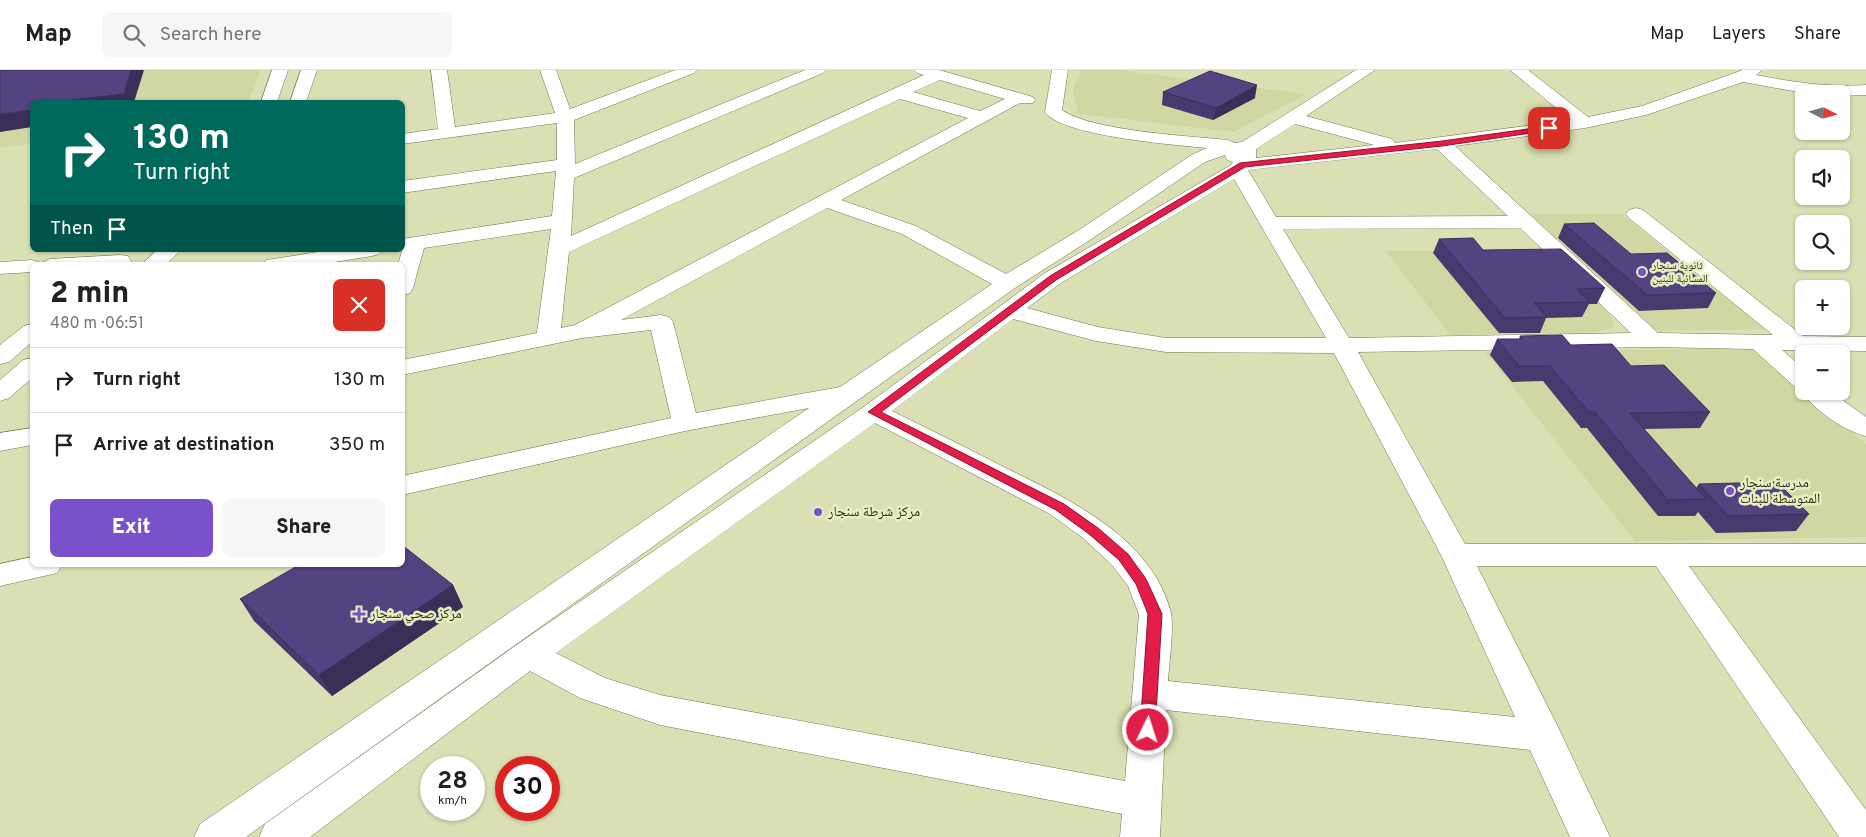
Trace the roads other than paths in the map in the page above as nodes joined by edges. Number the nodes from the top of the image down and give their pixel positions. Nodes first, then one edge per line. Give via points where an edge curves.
1 (280, 70) edge
2 (309, 70) edge
3 (439, 70) edge
4 (548, 70) edge
5 (689, 70) edge
6 (818, 70) edge
7 (1060, 70) edge
8 (1366, 70) edge
9 (1518, 70) edge
10 (929, 72) edge
11 (1748, 73) edge
12 (1866, 90) edge
13 (898, 93) junction
14 (1018, 98) junction
15 (270, 100) edge
16 (299, 100) edge
17 (1052, 107) junction
18 (565, 117) junction
19 (982, 117) junction
20 (1293, 118) junction
21 (1585, 124) junction
22 (448, 133) junction
23 (405, 139) edge
24 (1442, 143) junction
25 (1400, 147) junction
26 (1243, 160) junction
27 (565, 170) junction
28 (405, 187) edge
29 (825, 201) junction
30 (1636, 214) dead end
31 (562, 221) junction
32 (1525, 222) junction
33 (1270, 223) junction
34 (409, 244) edge
35 (559, 249) junction
36 (168, 252) edge
37 (359, 252) edge
38 (122, 259) edge
39 (86, 262) edge
40 (156, 262) edge
41 (294, 262) edge
42 (30, 266) edge
43 (0, 268) edge
44 (405, 269) edge
45 (1008, 297) junction
46 (582, 332) junction
47 (30, 333) edge
48 (548, 339) junction
49 (1652, 340) junction
50 (1759, 342) junction
51 (1797, 342) junction
52 (1866, 344) edge
53 (1342, 346) junction
54 (0, 357) edge
55 (30, 367) edge
56 (405, 367) edge
57 (1795, 374) edge
58 (0, 393) edge
59 (1825, 400) edge
60 (863, 402) junction
61 (685, 423) junction
62 (1866, 428) edge
63 (30, 436) edge
64 (0, 442) edge
65 (405, 485) edge
66 (1456, 555) junction
67 (1866, 555) edge
68 (1665, 556) junction
69 (37, 567) edge
70 (0, 575) edge
71 (530, 653) junction
72 (1150, 694) junction
73 (1544, 736) junction
74 (1142, 801) junction
75 (214, 837) edge
76 (279, 837) edge
77 (1140, 837) edge
78 (1590, 837) edge
79 (1862, 837) edge

1 - 15 street
2 - 16 street
3 - 22 street
4 - 18 street
5 - 18 street
6 - 27 street
7 - 17 street
8 - 20 street
9 - 21 street
10 - 13 street
10 - 14 street
11 - 12 street via 1811,89
11 - 21 street via 1646,110
13 - 19 street
13 - 35 street
14 - 17 street
14 - 19 street
17 - 26 street via 1057,117 1076,124
18 - 22 street
18 - 27 street
19 - 29 street
20 - 25 street
20 - 26 street
21 - 24 street
22 - 23 street
24 - 25 street
24 - 32 street
25 - 26 street
26 - 33 street
26 - 45 street via 1053,278
26 - 45 street via 1206,154
27 - 28 street
27 - 31 street
29 - 45 street via 909,230
29 - 46 street
30 - 51 street
31 - 34 street
31 - 35 street
32 - 33 street
32 - 49 street
33 - 53 street
34 - 44 street
35 - 48 street
36 - 40 street
37 - 41 street
38 - 39 street
42 - 43 street
45 - 53 street via 1096,334 1166,345
45 - 60 street
46 - 48 street
46 - 61 street via 661,322
47 - 54 street
48 - 56 street
49 - 50 street
49 - 53 street
50 - 51 street
50 - 57 street
51 - 52 street
53 - 66 street
55 - 58 street
59 - 62 street
60 - 61 street
60 - 71 street
60 - 72 street via 1060,507 1123,557 1142,582 1155,614
60 - 75 street
61 - 65 street
63 - 64 street
66 - 68 street
66 - 73 street
67 - 68 street
68 - 79 street
69 - 70 street
71 - 74 street via 576,683 660,710
71 - 76 street
72 - 73 street
72 - 74 street
73 - 78 street
74 - 77 street

